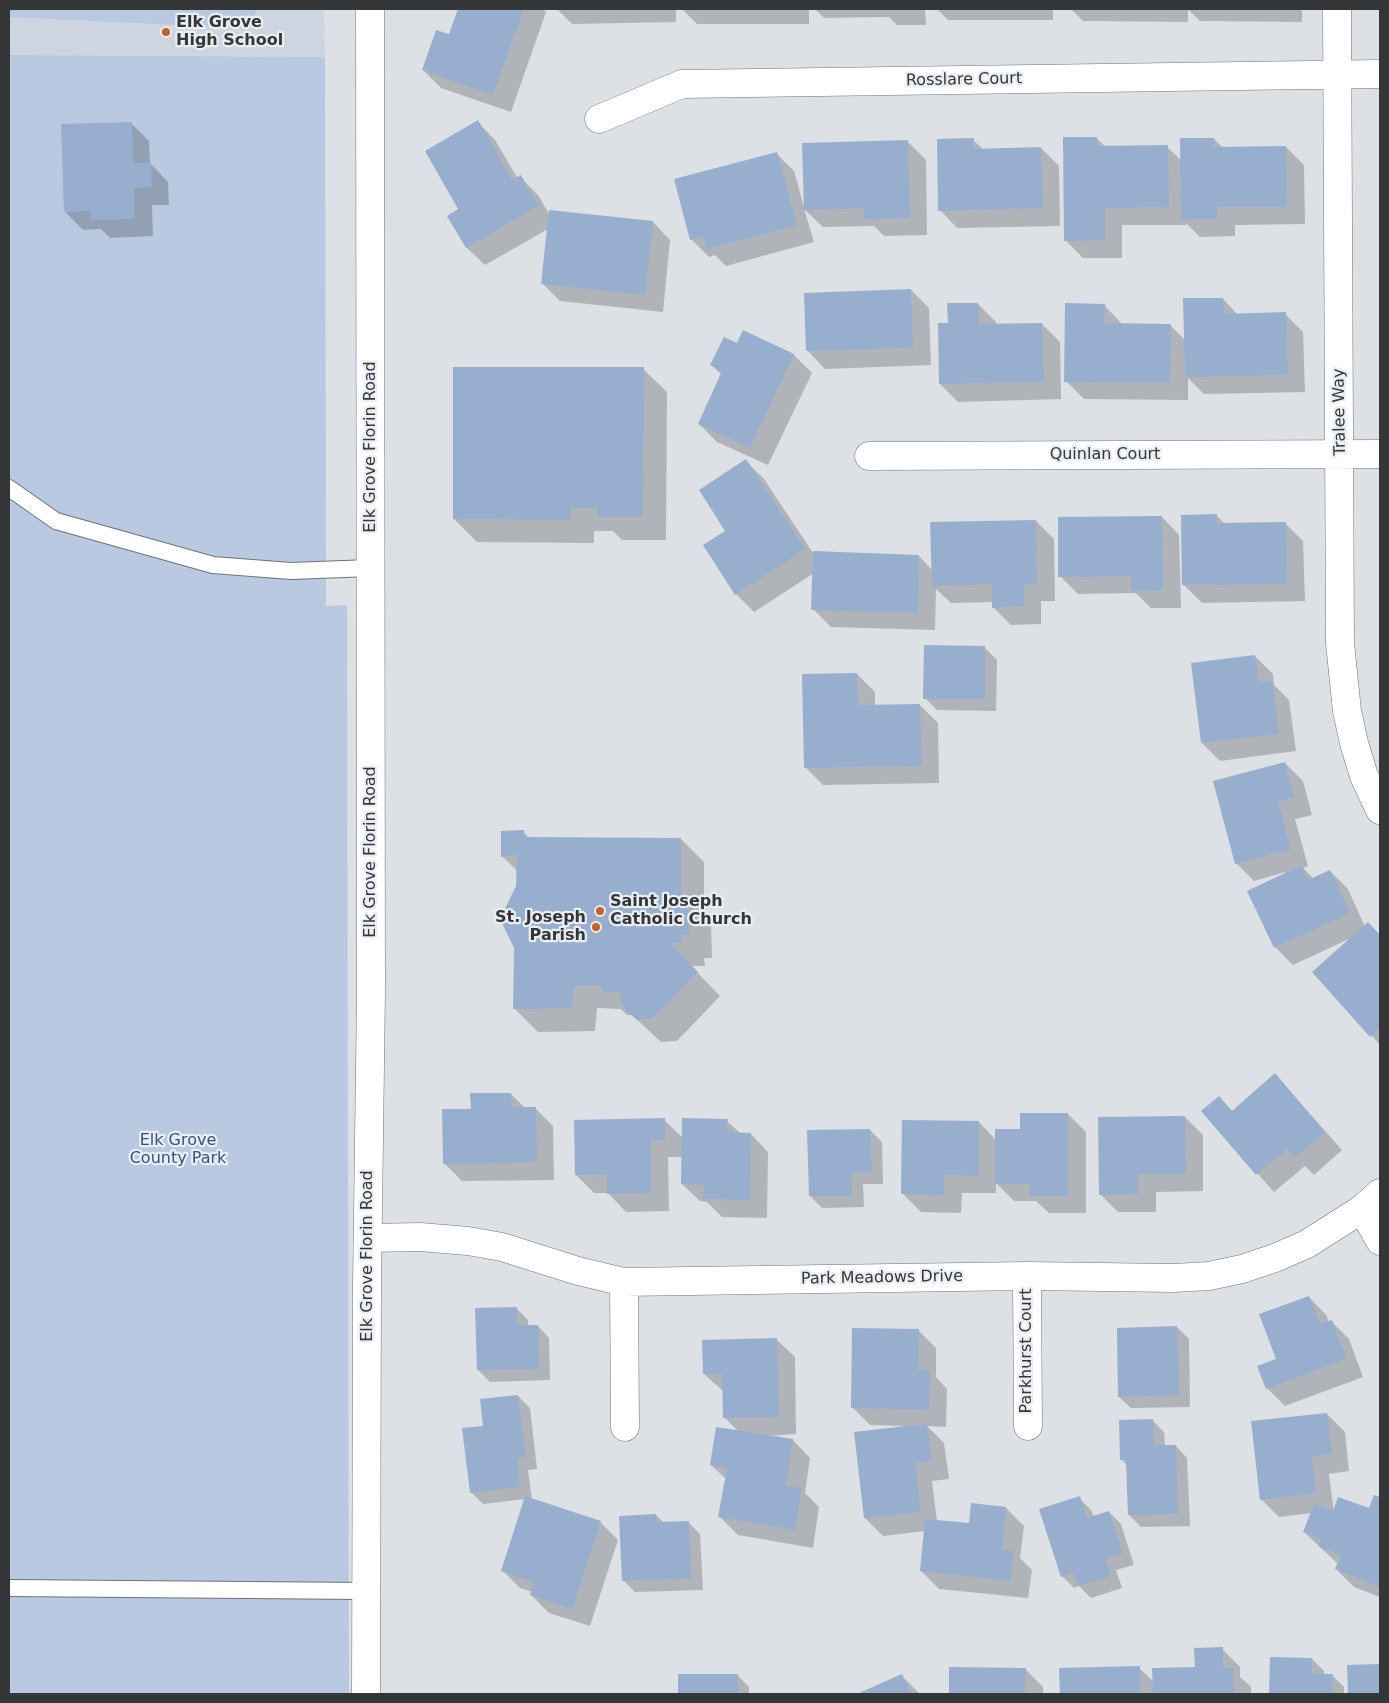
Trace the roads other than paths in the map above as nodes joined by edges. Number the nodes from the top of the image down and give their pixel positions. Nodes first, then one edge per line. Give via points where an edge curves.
1 (370, 9) edge
2 (1337, 9) edge
3 (1380, 74) edge
4 (1336, 75) junction
5 (599, 119) dead end
6 (1340, 454) junction
7 (1380, 454) edge
8 (869, 456) dead end
9 (9, 488) edge
10 (371, 568) junction
11 (1380, 810) edge
12 (1371, 1201) edge
13 (368, 1238) junction
14 (1380, 1241) edge
15 (1027, 1276) junction
16 (624, 1282) junction
17 (1028, 1426) dead end
18 (626, 1427) dead end
19 (9, 1588) edge
20 (366, 1591) junction
21 (366, 1694) edge

1 - 10 street, Elk Grove Florin Road
2 - 4 street, Tralee Way
3 - 4 street, Rosslare Court
4 - 5 street, Rosslare Court via 682,84
4 - 6 street, Tralee Way
6 - 7 street, Quinlan Court
6 - 8 street, Quinlan Court
6 - 11 street, Tralee Way via 1340,643 1347,710 1364,776
9 - 10 lane via 56,521 212,565 291,571
10 - 13 street, Elk Grove Florin Road
12 - 14 street
12 - 15 street, Park Meadows Drive via 1307,1244 1242,1269 1209,1276 1174,1278
13 - 16 street, Park Meadows Drive via 477,1242
13 - 20 street, Elk Grove Florin Road
15 - 16 street, Park Meadows Drive
15 - 17 street, Parkhurst Court
16 - 18 street
19 - 20 lane
20 - 21 street, Elk Grove Florin Road

